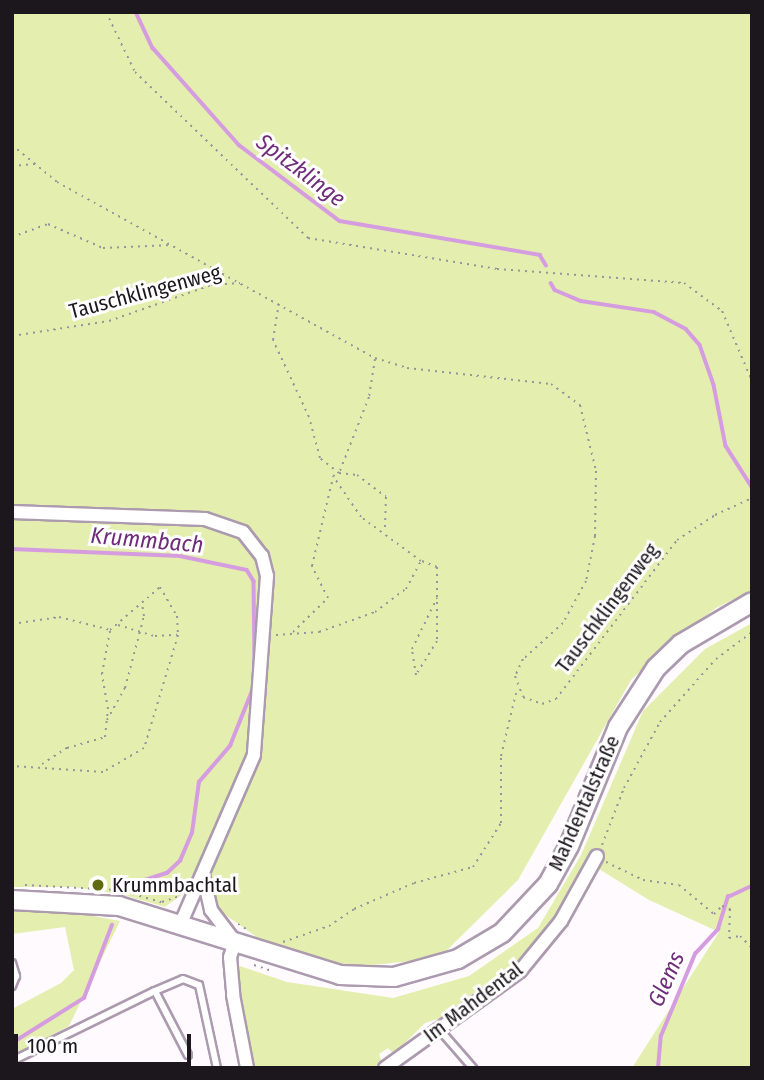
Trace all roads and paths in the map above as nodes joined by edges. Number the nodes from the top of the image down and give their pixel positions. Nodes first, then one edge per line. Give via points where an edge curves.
1 (106, 12) edge
2 (12, 145) edge
3 (35, 164) junction
4 (12, 166) edge
5 (12, 237) edge
6 (172, 246) junction
7 (242, 283) junction
8 (279, 302) junction
9 (12, 336) edge
10 (375, 358) junction
11 (752, 380) edge
12 (338, 473) junction
13 (333, 476) junction
14 (752, 498) edge
15 (12, 512) edge
16 (384, 530) junction
17 (421, 561) junction
18 (437, 598) junction
19 (752, 602) edge
20 (142, 603) junction
21 (12, 624) edge
22 (117, 625) junction
23 (110, 630) junction
24 (139, 632) junction
25 (752, 632) edge
26 (264, 634) junction
27 (291, 634) junction
28 (178, 635) junction
29 (517, 689) junction
30 (107, 721) junction
31 (40, 765) junction
32 (12, 766) edge
33 (597, 856) junction
34 (203, 874) junction
35 (23, 885) dead end
36 (102, 888) dead end
37 (12, 900) edge
38 (216, 917) junction
39 (181, 923) junction
40 (257, 934) dead end
41 (235, 942) junction
42 (752, 948) edge
43 (274, 957) junction
44 (12, 963) edge
45 (12, 986) edge
46 (156, 991) junction
47 (439, 1029) junction
48 (188, 1055) dead end
49 (12, 1061) edge
50 (217, 1068) edge
51 (247, 1068) edge
52 (385, 1068) edge
53 (473, 1068) edge

1 - 11 path via 135,72 308,238 497,269 684,284 722,311
2 - 3 path
3 - 4 path
3 - 6 path via 57,182
5 - 6 path via 48,225 103,248
6 - 7 path
7 - 8 path, Tauschklingenweg
7 - 9 path, Tauschklingenweg via 211,285 109,321
8 - 10 path, Tauschklingenweg
8 - 12 path via 273,340 309,417 320,458
10 - 12 path via 369,397
10 - 29 path, Tauschklingenweg via 407,368 551,384 580,405 596,471 595,536 586,581 563,623 523,659 515,676
12 - 13 path
12 - 16 path via 357,475 386,497
13 - 16 path via 361,517
13 - 27 path via 312,566 328,598
14 - 29 path, Tauschklingenweg via 715,514 677,540 556,699 534,702
15 - 26 street via 131,514 226,522 243,532 261,556 267,576
16 - 17 path
17 - 18 path via 437,567
17 - 27 path via 406,589 375,612 319,632
18 - 18 path via 436,641 416,675 412,649
19 - 43 main road, Mahdentalstraße via 681,644 642,686 618,727 559,865 533,903 502,933 458,959 394,977 340,975
20 - 22 path
20 - 24 path
20 - 28 path via 160,587 177,616
21 - 23 path via 59,617
22 - 23 path
22 - 24 path
23 - 30 path via 102,674
24 - 28 path
24 - 30 path via 125,688
25 - 33 path via 716,659 660,722 624,788
26 - 27 path
26 - 34 street via 254,755
28 - 31 path via 144,748 103,772
29 - 43 path via 501,756 500,823 473,867 414,883 354,909 329,926 278,943
30 - 31 path via 105,737 67,748
31 - 32 path
33 - 42 path via 643,880 678,885 714,914 722,906 730,909 729,938 740,936
33 - 47 street, Im Mahdental via 561,921 520,971
34 - 38 street via 206,898
34 - 39 street
35 - 36 path
37 - 39 main road, Mahdentalstraße via 110,904
38 - 40 path via 222,913
38 - 41 street
39 - 41 main road, Mahdentalstraße
41 - 43 main road, Mahdentalstraße
41 - 51 street via 230,957 234,1008
44 - 45 lane via 16,976
46 - 48 lane
46 - 49 lane
46 - 50 lane via 183,979 200,985
47 - 52 street, Im Mahdental
47 - 53 lane

